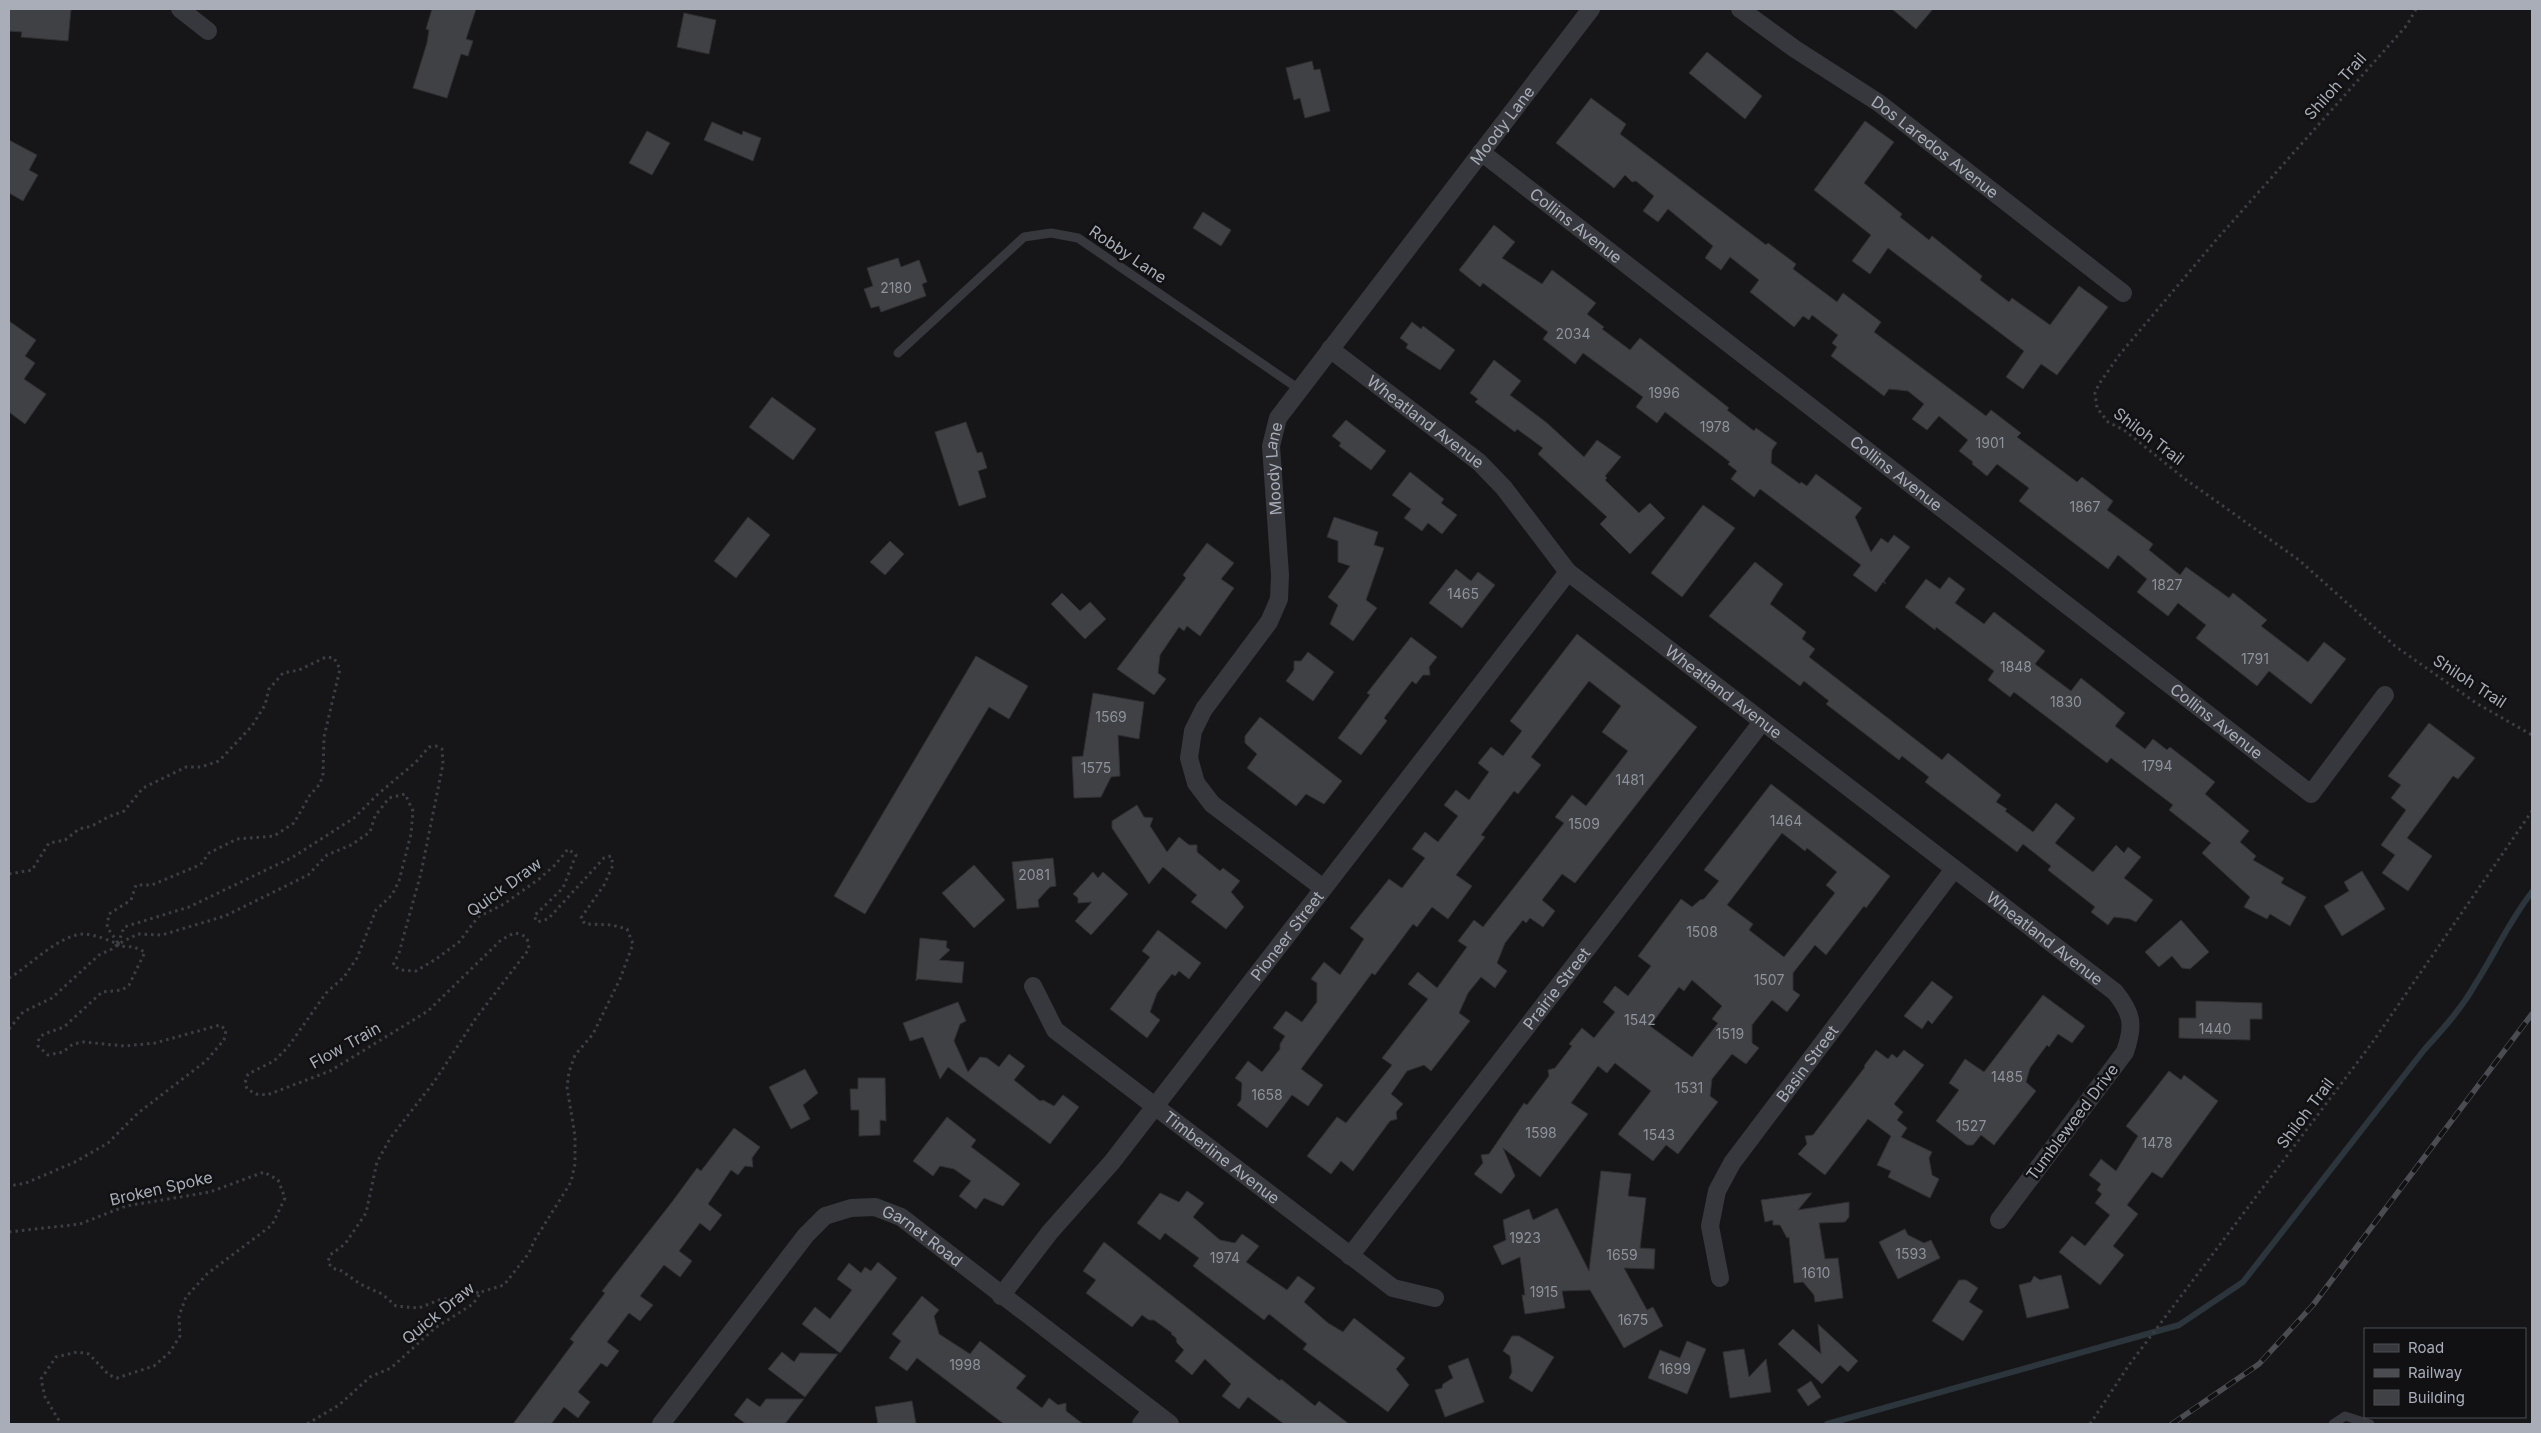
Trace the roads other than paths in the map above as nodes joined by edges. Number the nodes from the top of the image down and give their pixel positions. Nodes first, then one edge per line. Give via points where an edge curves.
1 (180, 9) edge
2 (1591, 9) edge
3 (1740, 9) edge
4 (208, 31) dead end
5 (1481, 152) junction
6 (2123, 293) dead end
7 (1330, 349) junction
8 (898, 353) dead end
9 (1299, 389) junction
10 (1568, 572) junction
11 (2385, 695) dead end
12 (1762, 722) junction
13 (1954, 869) junction
14 (1323, 888) junction
15 (1033, 986) dead end
16 (2131, 1019) joint
17 (1154, 1106) junction
18 (1999, 1220) dead end
19 (1350, 1256) junction
20 (1720, 1278) dead end
21 (1001, 1296) junction
22 (1435, 1298) dead end
23 (1152, 1410) junction
24 (661, 1424) edge
25 (1141, 1424) edge
26 (1170, 1424) edge
27 (2333, 1424) edge
28 (2370, 1424) edge

1 - 4 street
2 - 5 street, Moody Lane
3 - 6 street, Dos Laredos Avenue via 1879,103
5 - 7 street, Moody Lane
5 - 11 street, Collins Avenue via 2311,794
7 - 9 street, Moody Lane
7 - 10 street, Wheatland Avenue via 1480,462 1510,495
8 - 9 lane, Robby Lane via 1024,237 1051,233 1078,238
9 - 14 street, Moody Lane via 1278,418 1271,446 1279,599 1269,622 1204,709 1194,731 1189,758 1196,782 1212,804
10 - 12 street, Wheatland Avenue
10 - 14 street, Pioneer Street
12 - 13 street, Wheatland Avenue
12 - 19 street, Prairie Street
13 - 16 street, Wheatland Avenue via 2115,992
13 - 20 street, Basin Street via 1732,1163 1717,1192 1710,1226
14 - 17 street, Pioneer Street
15 - 17 street, Timberline Avenue via 1055,1030
16 - 18 street, Tumbleweed Drive via 2131,1036 2125,1052
17 - 19 street, Timberline Avenue
17 - 21 street, Pioneer Street
19 - 22 street, Timberline Avenue via 1393,1288
21 - 23 street, Garnet Road
21 - 24 street, Garnet Road via 901,1217 875,1207 850,1208 825,1216 806,1235
23 - 25 street
23 - 26 street, Garnet Road
27 - 28 lane via 2345,1416

